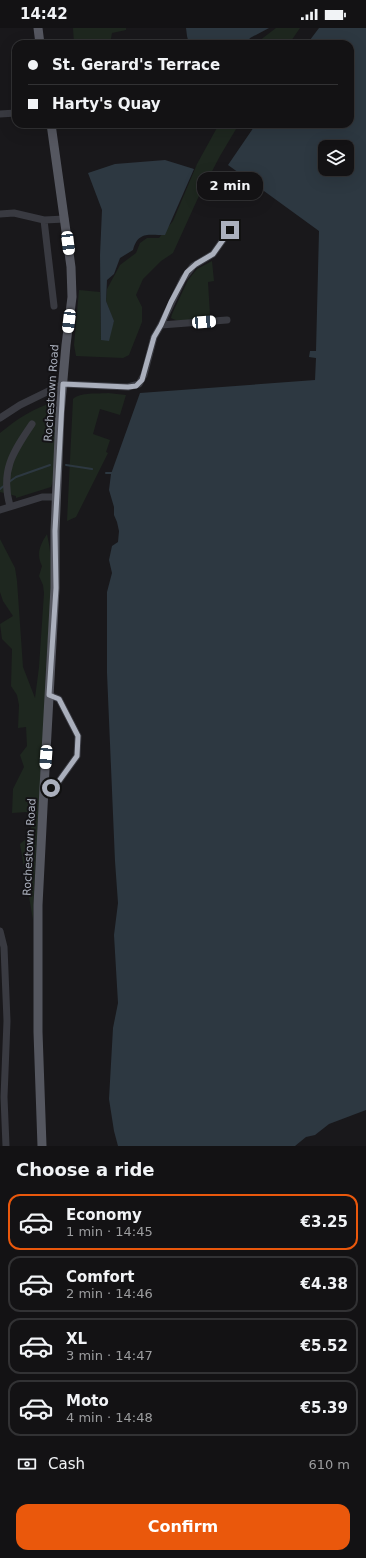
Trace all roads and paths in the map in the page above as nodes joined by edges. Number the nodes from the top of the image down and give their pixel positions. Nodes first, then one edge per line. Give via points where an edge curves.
1 (38, 28) edge
2 (40, 40) edge
3 (0, 114) edge
4 (12, 114) edge
5 (52, 128) edge
6 (0, 214) edge
7 (65, 219) junction
8 (44, 220) junction
9 (230, 230) dead end
10 (54, 306) dead end
11 (227, 320) dead end
12 (161, 325) junction
13 (63, 384) junction
14 (0, 418) edge
15 (32, 424) dead end
16 (57, 497) junction
17 (10, 506) junction
18 (0, 510) edge
19 (49, 695) junction
20 (44, 788) junction
21 (0, 930) edge
22 (6, 1146) edge
23 (42, 1146) edge

1 - 2 main road
3 - 4 street
5 - 7 main road, Rochestown Road
6 - 8 street via 14,213
7 - 8 street
7 - 13 main road, Rochestown Road via 72,297
8 - 10 street
9 - 12 street via 213,254 187,272
11 - 12 street
12 - 13 street via 154,337 142,380 136,386
13 - 14 street
13 - 16 main road, Rochestown Road
15 - 17 street via 8,458 4,492
16 - 17 street via 42,497
16 - 19 main road, Rochestown Road via 56,588
17 - 18 street
19 - 20 main road, Rochestown Road
19 - 20 street via 59,699 78,736 78,742 77,756 54,788
20 - 23 main road, Rochestown Road via 38,904 38,1032
21 - 22 street via 4,947 7,1022 4,1097

